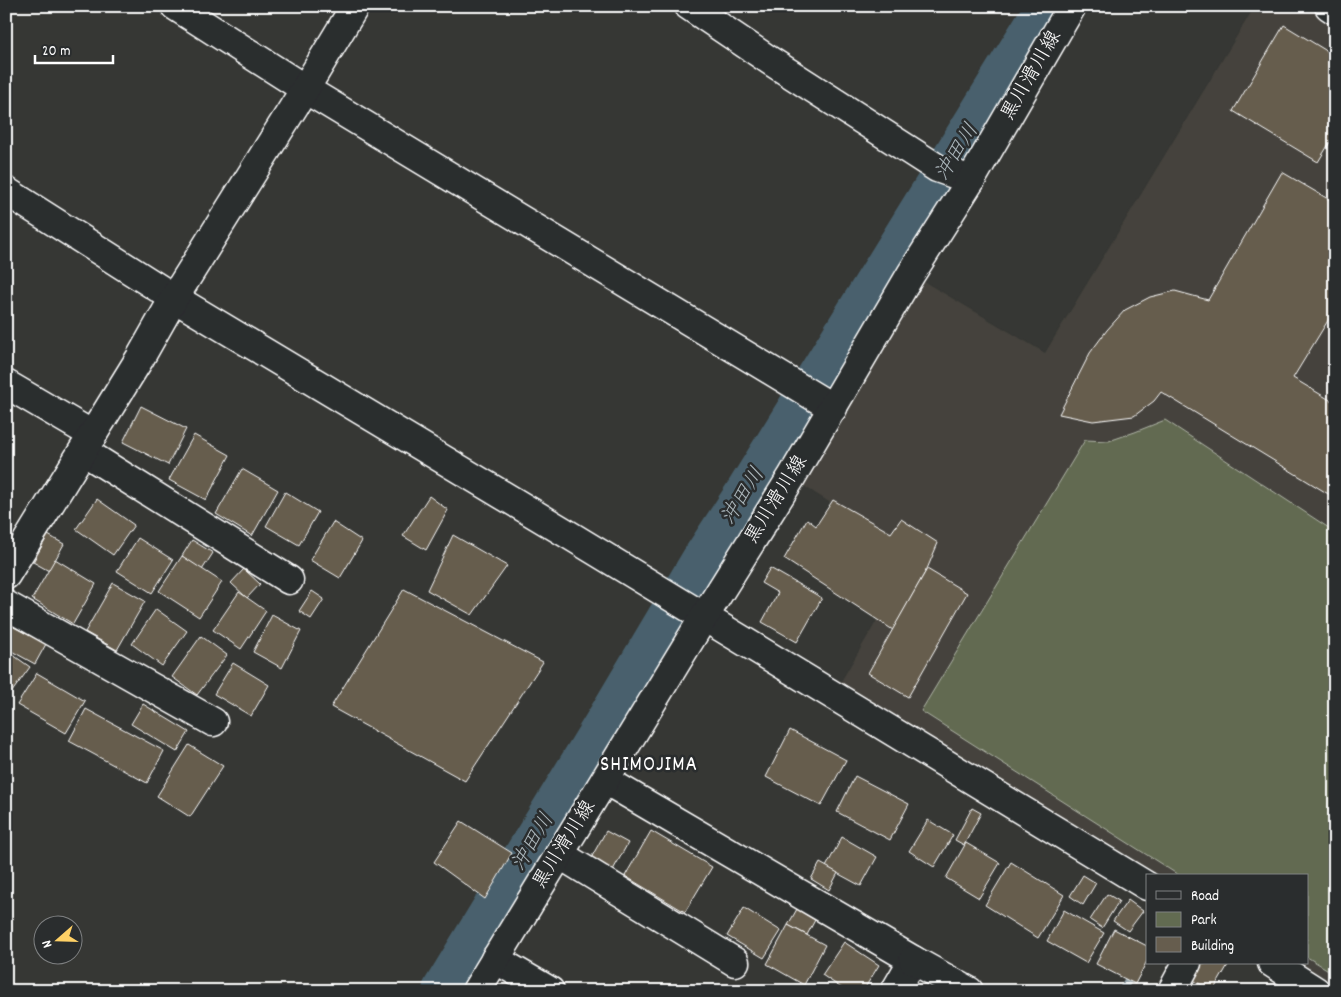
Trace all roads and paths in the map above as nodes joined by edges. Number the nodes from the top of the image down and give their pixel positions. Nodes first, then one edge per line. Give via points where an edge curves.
1 (174, 6) edge
2 (355, 6) edge
3 (688, 6) edge
4 (1072, 6) edge
5 (1329, 6) edge
6 (1335, 10) edge
7 (305, 89) junction
8 (971, 180) junction
9 (6, 191) edge
10 (174, 298) junction
11 (6, 384) edge
12 (833, 408) junction
13 (88, 443) junction
14 (14, 546) edge
15 (6, 575) edge
16 (289, 580) dead end
17 (6, 605) edge
18 (704, 617) junction
19 (213, 722) dead end
20 (605, 780) junction
21 (559, 854) junction
22 (1146, 885) edge
23 (495, 959) junction
24 (913, 960) junction
25 (735, 962) dead end
26 (1186, 964) edge
27 (1274, 964) edge
28 (476, 991) edge
29 (550, 991) edge
30 (895, 991) edge
31 (969, 991) edge
32 (1172, 991) edge
33 (1316, 991) edge

1 - 7 street
2 - 7 street
3 - 8 street via 937,168
4 - 8 street, 黒川滑川線
5 - 6 street
7 - 10 street
7 - 12 street
8 - 12 street, 黒川滑川線 via 911,274
9 - 10 street
10 - 13 street
10 - 18 street
11 - 13 street
12 - 18 street, 黒川滑川線
13 - 14 street
13 - 16 street
14 - 15 street
17 - 19 street
18 - 20 street, 黒川滑川線
18 - 22 street
20 - 21 street, 黒川滑川線
20 - 24 street
21 - 23 street, 黒川滑川線
21 - 25 street
23 - 28 street, 黒川滑川線
23 - 29 street
24 - 30 street
24 - 31 street
26 - 32 street
27 - 33 street

